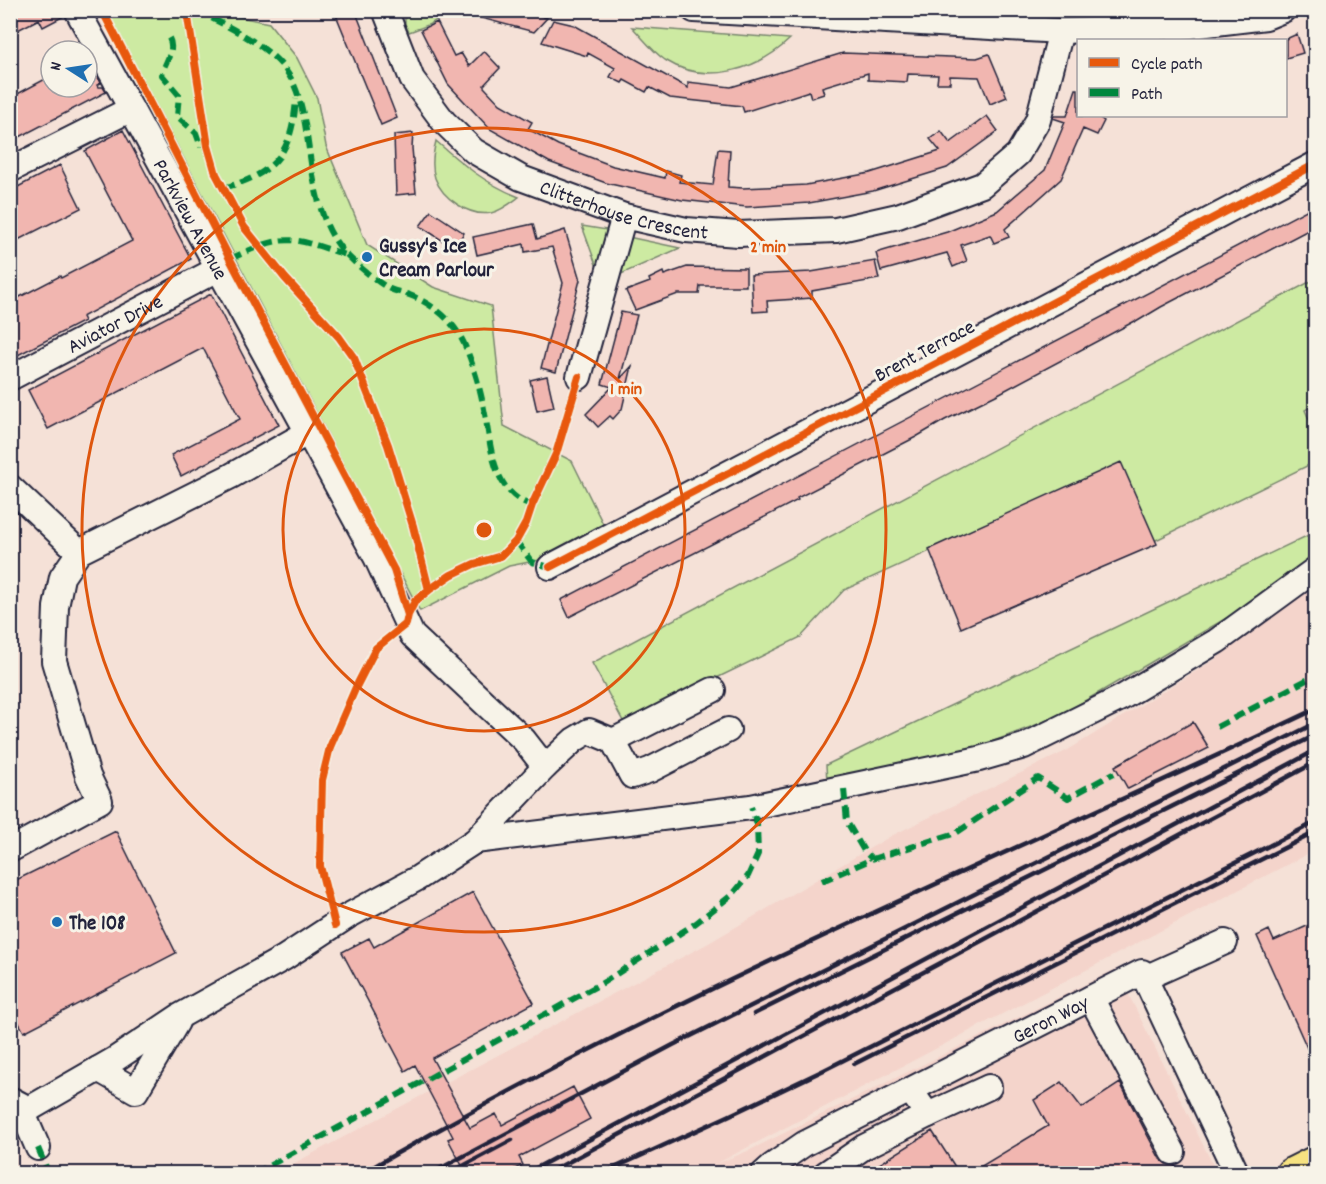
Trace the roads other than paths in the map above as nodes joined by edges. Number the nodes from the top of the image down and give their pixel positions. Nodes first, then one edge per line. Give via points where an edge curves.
1 (77, 10) edge
2 (385, 10) edge
3 (1283, 10) edge
4 (703, 11) edge
5 (1061, 31) junction
6 (131, 109) junction
7 (1316, 164) edge
8 (10, 170) edge
9 (624, 216) junction
10 (219, 269) junction
11 (579, 377) dead end
12 (10, 378) edge
13 (307, 433) junction
14 (10, 488) edge
15 (80, 552) junction
16 (550, 567) dead end
17 (1316, 569) edge
18 (713, 690) dead end
19 (728, 730) dead end
20 (614, 741) junction
21 (545, 767) junction
22 (475, 841) junction
23 (10, 850) edge
24 (1225, 942) dead end
25 (1145, 978) junction
26 (1091, 998) junction
27 (180, 1016) junction
28 (98, 1068) junction
29 (988, 1087) dead end
30 (910, 1090) junction
31 (20, 1104) edge
32 (928, 1115) junction
33 (38, 1148) dead end
34 (1173, 1152) dead end
35 (764, 1173) edge
36 (825, 1173) edge
37 (1237, 1173) edge

1 - 6 street, Parkview Avenue
2 - 9 street, Clitterhouse Crescent via 412,79 444,122 474,151 521,178
3 - 5 street via 1266,17 1182,27
4 - 5 street
5 - 9 street, Clitterhouse Crescent via 1038,120 1018,154 982,185 898,216 836,230 738,234 686,230
6 - 8 street
6 - 10 street, Parkview Avenue
7 - 16 street, Brent Terrace
9 - 11 street
10 - 12 street, Aviator Drive
10 - 13 street, Parkview Avenue
13 - 15 street
13 - 21 street, Parkview Avenue via 376,557 412,635 524,740
14 - 15 street
15 - 23 street via 62,577 56,607 54,661 88,776 100,801
17 - 22 street via 1217,641 1121,698 1024,746 752,807
18 - 20 street
19 - 20 street via 632,776
20 - 21 street via 589,731
21 - 22 street
22 - 27 street via 285,958
24 - 25 street
25 - 26 street, Geron Way via 1143,972
25 - 37 street
26 - 30 street, Geron Way
26 - 34 street
27 - 28 street
27 - 28 street via 136,1090
28 - 31 street
29 - 32 street
30 - 32 street
30 - 35 street, Geron Way via 804,1144
31 - 33 street
32 - 36 street via 864,1147

